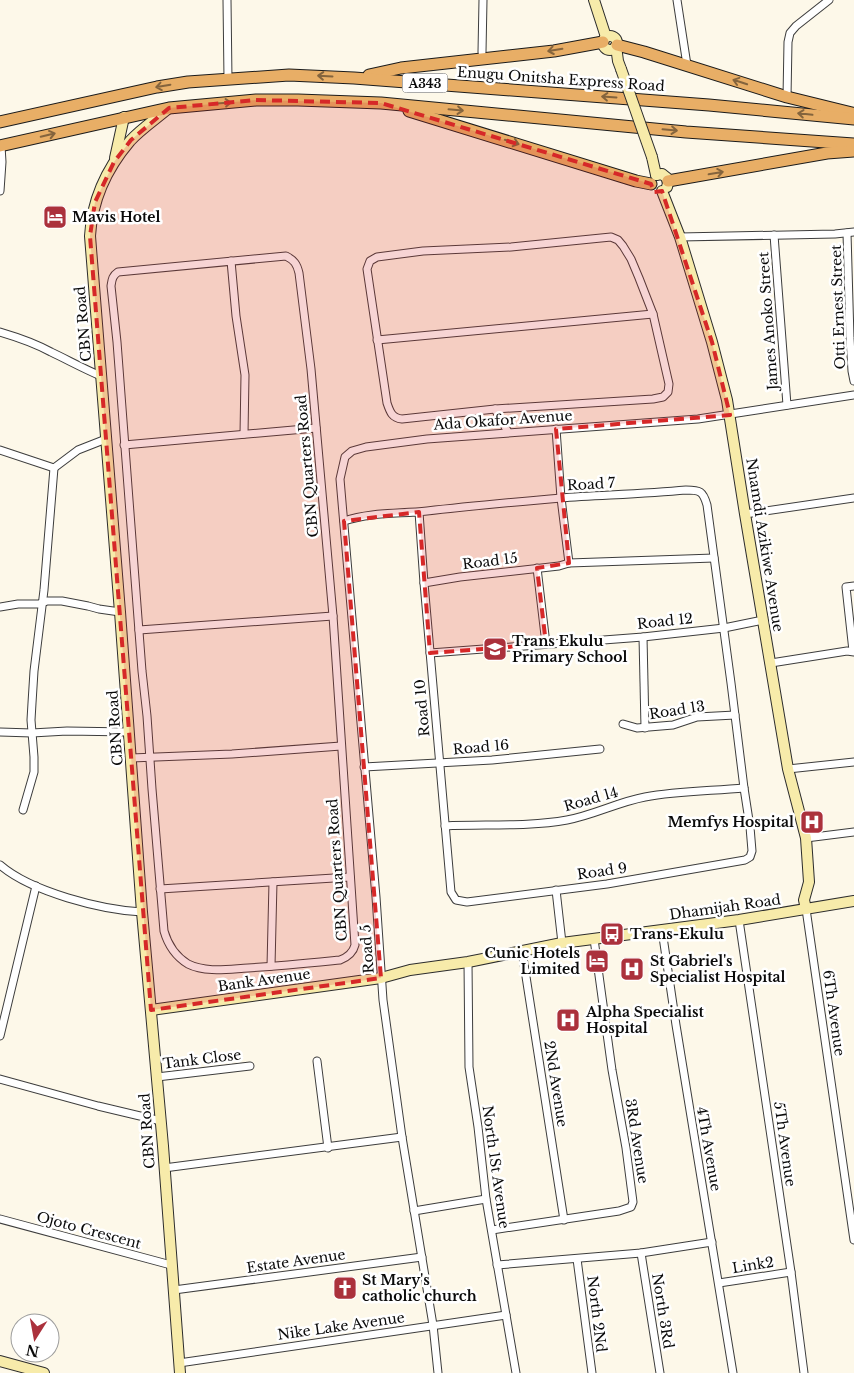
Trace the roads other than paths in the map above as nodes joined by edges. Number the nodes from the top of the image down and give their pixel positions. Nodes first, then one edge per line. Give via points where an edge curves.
1 (227, 0) edge
2 (484, 0) edge
3 (594, 0) edge
4 (677, 0) edge
5 (829, 0) edge
6 (610, 44) junction
7 (482, 52) dead end
8 (687, 65) junction
9 (354, 78) junction
10 (228, 79) junction
11 (787, 97) junction
12 (381, 103) junction
13 (169, 108) junction
14 (854, 113) edge
15 (124, 117) junction
16 (854, 119) edge
17 (0, 122) edge
18 (854, 144) edge
19 (0, 146) edge
20 (854, 151) edge
21 (114, 162) junction
22 (654, 179) junction
23 (665, 186) junction
24 (0, 191) edge
25 (851, 233) edge
26 (774, 234) junction
27 (680, 237) junction
28 (231, 261) junction
29 (653, 314) junction
30 (852, 322) edge
31 (0, 332) edge
32 (377, 340) junction
33 (101, 376) junction
34 (854, 381) edge
35 (854, 395) edge
36 (787, 405) junction
37 (495, 408) junction
38 (730, 415) junction
39 (316, 428) junction
40 (556, 429) junction
41 (508, 432) junction
42 (244, 434) junction
43 (106, 439) junction
44 (124, 445) junction
45 (0, 450) edge
46 (54, 468) junction
47 (561, 498) junction
48 (854, 498) edge
49 (419, 512) junction
50 (745, 514) junction
51 (344, 521) junction
52 (714, 558) junction
53 (569, 563) junction
54 (537, 568) junction
55 (424, 583) junction
56 (854, 586) edge
57 (43, 602) junction
58 (0, 607) edge
59 (120, 612) junction
60 (333, 616) junction
61 (763, 620) junction
62 (724, 628) junction
63 (139, 630) junction
64 (643, 636) junction
65 (546, 644) junction
66 (853, 652) edge
67 (430, 653) junction
68 (771, 663) junction
69 (735, 714) junction
70 (623, 724) dead end
71 (645, 728) junction
72 (0, 732) edge
73 (129, 732) junction
74 (32, 733) junction
75 (341, 746) junction
76 (600, 749) dead end
77 (150, 757) junction
78 (131, 758) junction
79 (854, 762) edge
80 (439, 764) junction
81 (364, 767) junction
82 (788, 769) junction
83 (744, 788) junction
84 (23, 810) dead end
85 (445, 826) junction
86 (854, 832) edge
87 (806, 838) junction
88 (750, 857) joint
89 (0, 865) edge
90 (350, 876) junction
91 (273, 882) junction
92 (36, 886) junction
93 (160, 889) junction
94 (556, 890) junction
95 (456, 900) joint
96 (854, 901) edge
97 (806, 909) junction
98 (142, 912) junction
99 (739, 920) junction
100 (662, 930) junction
101 (594, 939) junction
102 (562, 943) junction
103 (522, 951) junction
104 (468, 962) junction
105 (271, 966) junction
106 (381, 978) junction
107 (151, 1010) junction
108 (0, 1036) edge
109 (317, 1061) dead end
110 (250, 1066) dead end
111 (157, 1077) junction
112 (0, 1079) edge
113 (160, 1121) junction
114 (402, 1138) junction
115 (328, 1148) junction
116 (164, 1168) junction
117 (486, 1199) junction
118 (414, 1211) junction
119 (0, 1219) edge
120 (564, 1220) junction
121 (492, 1230) junction
122 (854, 1240) edge
123 (712, 1242) junction
124 (641, 1253) junction
125 (422, 1257) junction
126 (577, 1259) junction
127 (171, 1265) junction
128 (497, 1265) junction
129 (791, 1272) junction
130 (718, 1283) junction
131 (174, 1290) junction
132 (506, 1315) junction
133 (433, 1325) junction
134 (0, 1361) edge
135 (180, 1368) edge
136 (44, 1373) edge
137 (438, 1373) edge
138 (516, 1373) edge
139 (592, 1373) edge
140 (660, 1373) edge
141 (733, 1373) edge
142 (804, 1373) edge

1 - 10 street
2 - 7 street
3 - 6 main road
4 - 8 street
5 - 11 street via 790,33
6 - 8 highway
6 -> 9 highway via 401,68
6 - 22 main road, bridge via 652,157
11 -> 8 highway
9 -> 10 highway, Enugu Onitsha Express Road / A343 via 289,75
16 -> 9 highway, Enugu Onitsha Express Road / A343
10 -> 17 highway, Enugu Onitsha Express Road / A343 via 157,87
11 - 14 highway
13 -> 12 highway, A343 via 256,100
12 -> 18 highway, A343 via 686,132
12 -> 22 highway via 636,181
13 - 15 highway, A343
13 - 21 main road, CBN Road via 131,140
19 -> 15 highway, A343
15 - 21 main road
19 - 24 street
23 -> 20 highway
21 - 33 main road, CBN Road via 90,220
22 - 23 main road via 664,176
22 - 23 main road via 654,189
23 - 27 main road, Nnamdi Azikiwe Avenue
25 - 26 street
25 - 30 street, Otti Ernest Street
26 - 27 street
26 - 36 street, James Anoko Street
27 - 38 main road, Nnamdi Azikiwe Avenue
28 - 39 street, CBN Quarters Road via 286,256 297,265
28 - 42 street via 245,375
28 - 44 street, CBN Quarters Road via 118,272 114,275 111,286
29 - 32 street
29 - 32 street via 631,259 618,240 611,238 424,251 377,257 370,261 367,270
29 - 37 street via 669,384 668,392 662,397
30 - 34 street, Otti Ernest Street via 850,346
31 - 33 street via 50,351
32 - 37 street via 387,403 393,416 402,419
33 - 43 main road, CBN Road
35 - 36 street, Ada Okafor Avenue
36 - 38 street, Ada Okafor Avenue
37 - 41 street
38 - 40 street, Ada Okafor Avenue
38 - 50 main road, Nnamdi Azikiwe Avenue
39 - 42 street
39 - 60 street, CBN Quarters Road
40 - 41 street, Ada Okafor Avenue
40 - 47 street
41 - 51 street, Ada Okafor Avenue via 427,439 352,451 342,464 340,479
42 - 44 street
43 - 46 street via 78,450
43 - 59 main road, CBN Road
44 - 63 street, CBN Quarters Road
45 - 46 street
46 - 57 street
47 - 49 street, Road 7
47 - 52 street, Road 7 via 696,490 704,496 707,505
47 - 53 street
48 - 50 street
49 - 51 street, Road 7 via 387,513
49 - 55 street, Road 10
50 - 61 main road, Nnamdi Azikiwe Avenue
51 - 81 street, Road 5
52 - 53 street, Road 15
52 - 62 street, Road 7
53 - 54 street, Road 15
54 - 55 street, Road 15
54 - 65 street
55 - 67 street, Road 10
56 - 66 street via 846,587
57 - 58 street
57 - 59 street via 68,601
57 - 74 street via 34,671
59 - 73 main road, CBN Road
60 - 63 street
60 - 75 street, CBN Quarters Road
61 - 62 street, Road 12
61 - 68 main road, Nnamdi Azikiwe Avenue
62 - 64 street, Road 12
62 - 69 street, Road 7
63 - 77 street, CBN Quarters Road
64 - 65 street, Road 12
64 - 71 street
65 - 67 street, Road 12
66 - 68 street
67 - 80 street, Road 10
68 - 82 main road, Nnamdi Azikiwe Avenue
69 - 71 street, Road 13 via 697,717 674,725
69 - 83 street, Road 7
70 - 71 street, Road 13
72 - 74 street
73 - 74 street
73 - 78 main road, CBN Road
74 - 84 street via 34,772
75 - 77 street
75 - 90 street, CBN Quarters Road
76 - 80 street, Road 16
77 - 78 street
77 - 93 street, CBN Quarters Road
78 - 98 main road, CBN Road
79 - 82 street
80 - 81 street, Road 16
80 - 85 street, Road 10
81 - 106 street, Road 5
82 - 87 main road, Nnamdi Azikiwe Avenue
83 - 85 street, Road 14 via 646,797 568,820
83 - 88 street, Road 7 via 751,835
85 - 95 street, Road 10 via 451,892
86 - 87 street
87 - 97 main road, Nnamdi Azikiwe Avenue via 809,882 804,900
88 - 94 street, Road 9 via 674,873
89 - 92 street via 16,878
90 - 91 street
90 - 105 street, CBN Quarters Road via 355,944 352,953 340,960
91 - 93 street
91 - 105 street
92 - 98 street via 92,904
92 - 108 street
93 - 105 street, CBN Quarters Road via 168,944 189,964 218,970
94 - 95 street, Road 9 via 468,902
94 - 102 street
96 - 97 main road, Dhamijah Road
97 - 99 main road, Dhamijah Road
97 - 122 street, 6Th Avenue
98 - 107 main road, CBN Road
99 - 100 main road, Dhamijah Road
99 - 129 street, 5Th Avenue
100 - 101 main road, Dhamijah Road
100 - 123 street, 4Th Avenue
101 - 102 main road, Dhamijah Road
101 - 120 street, 3Rd Avenue via 633,1202 631,1207 619,1211
102 - 103 main road, Dhamijah Road
103 - 104 main road, Dhamijah Road
103 - 120 street, 2Nd Avenue
104 - 106 main road, Dhamijah Road via 410,970
104 - 117 street, North 1St Avenue via 469,1067
106 - 107 main road, Bank Avenue
106 - 114 street, Road 5
107 - 111 main road, CBN Road
109 - 115 street
110 - 111 street, Tank Close
111 - 113 main road, CBN Road
112 - 113 street
113 - 116 main road, CBN Road
114 - 115 street
114 - 118 street, Road 5
115 - 116 street
116 - 127 main road, CBN Road
117 - 118 street
117 - 121 street, North 1St Avenue
118 - 125 street, Road 5
119 - 127 street, Ojoto Crescent
120 - 121 street, 3Rd Avenue
121 - 128 street, North 1St Avenue
123 - 124 street
123 - 130 street, 4Th Avenue
124 - 126 street
124 - 140 street, North 3Rd
125 - 131 street, Estate Avenue
125 - 133 street, Road 5
126 - 128 street
126 - 139 street, North 2Nd
127 - 131 main road, CBN Road
128 - 132 street, North 1St Avenue
129 - 130 street, Link2
129 - 142 street, 5Th Avenue
130 - 141 street, 4Th Avenue
131 - 135 main road, CBN Road
132 - 133 street, Nike Lake Avenue
132 - 138 street, North 1St Avenue
133 - 135 street, Nike Lake Avenue
133 - 137 street, Road 5
134 - 136 main road

